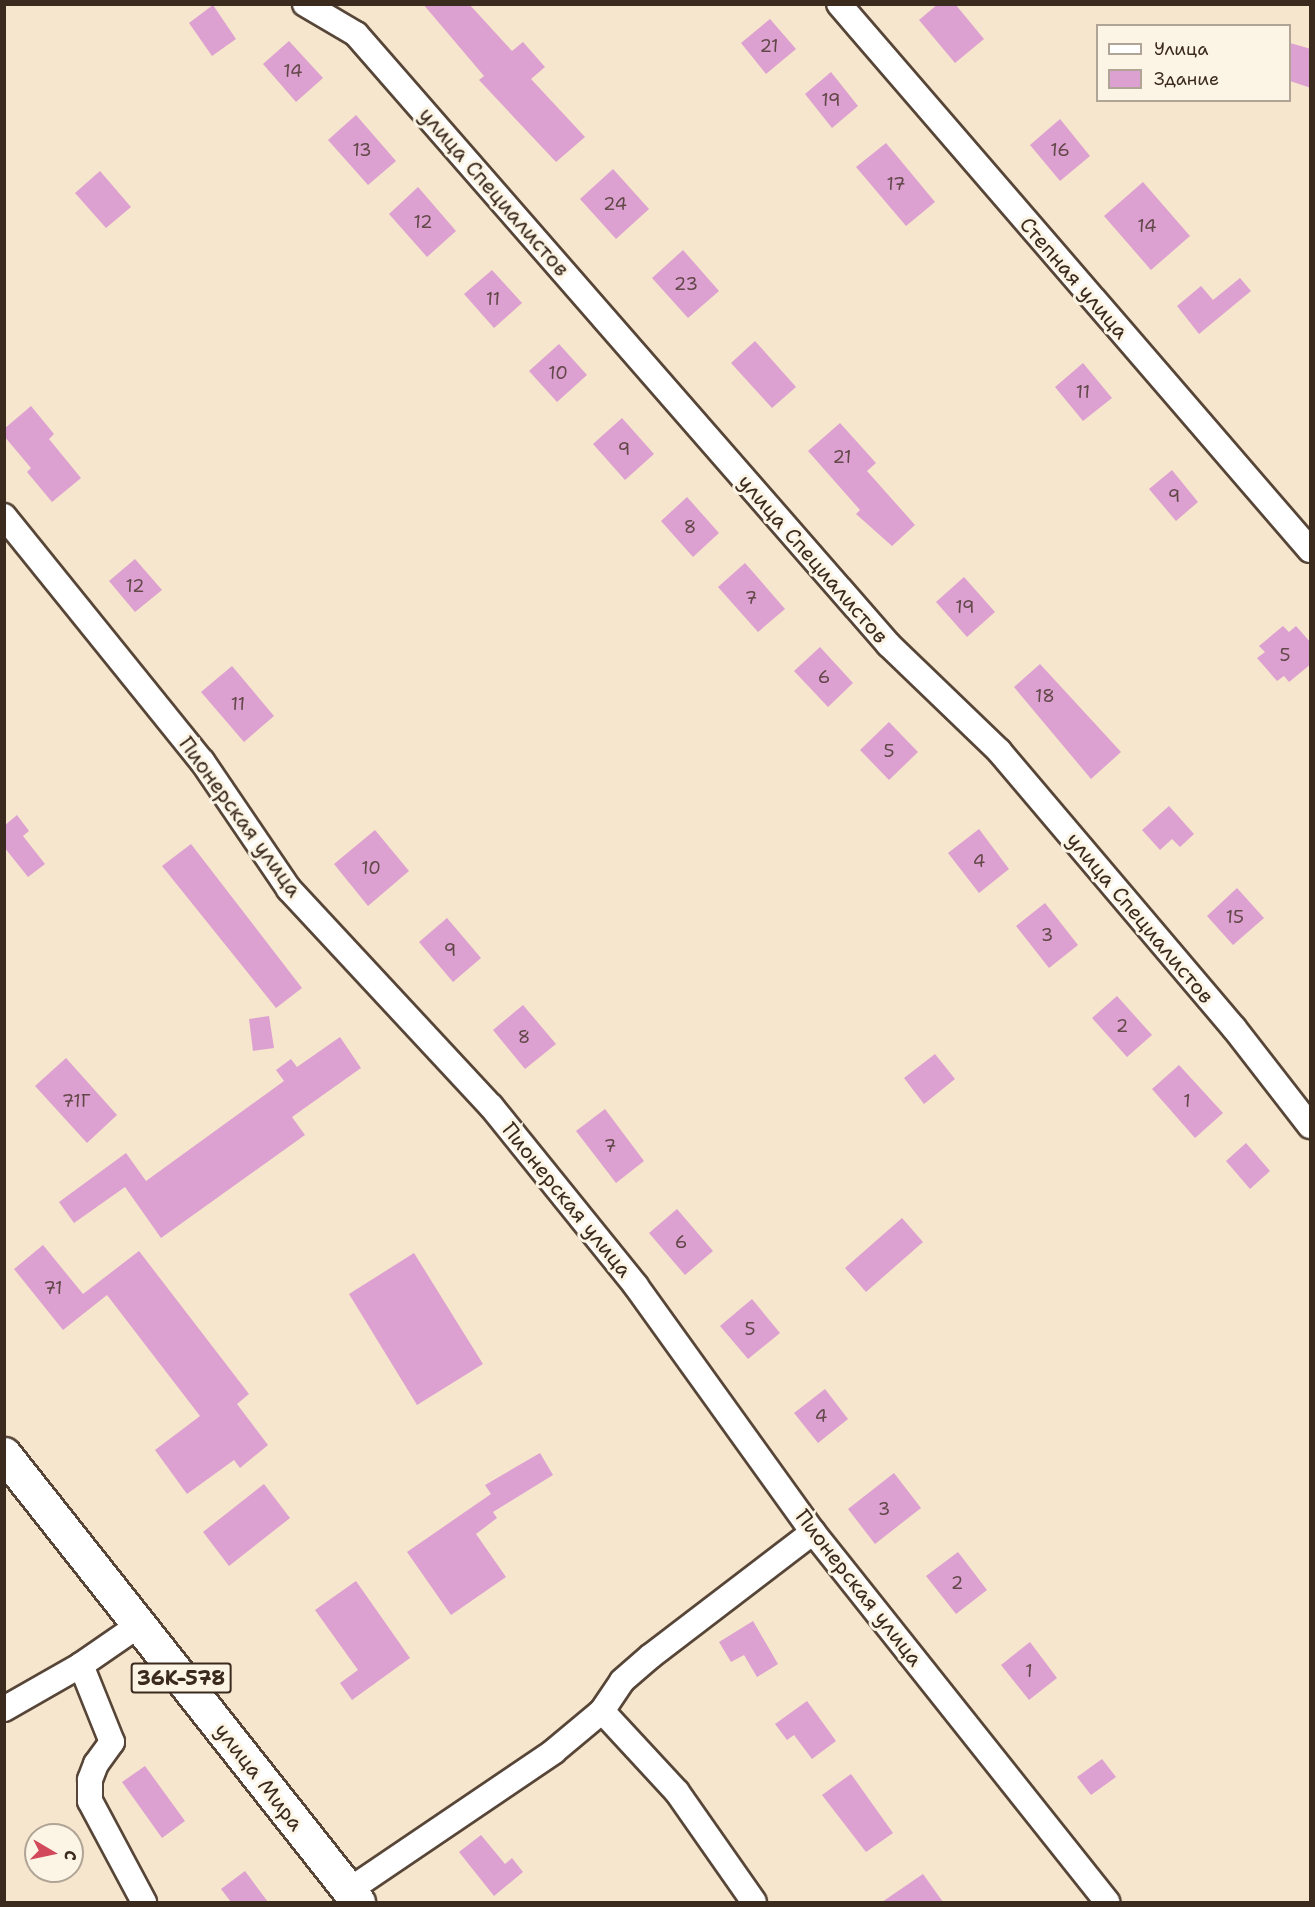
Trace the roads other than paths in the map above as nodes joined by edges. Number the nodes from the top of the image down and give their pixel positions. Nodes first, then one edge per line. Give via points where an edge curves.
1 (305, 4) edge
2 (839, 4) edge
3 (4, 516) edge
4 (1311, 550) edge
5 (1311, 1126) edge
6 (4, 1454) edge
7 (813, 1532) junction
8 (139, 1625) junction
9 (81, 1665) junction
10 (4, 1709) edge
11 (602, 1711) junction
12 (353, 1897) edge
13 (144, 1902) edge
14 (754, 1902) edge
15 (1107, 1902) edge

1 - 5 street, улица Специалистов via 356,34 889,645 999,751 1234,1028
2 - 4 street, Степная улица
3 - 7 street, Пионерская улица via 202,761 289,889 491,1106 636,1287
6 - 8 main road, улица Мира / 36К-578
7 - 11 street via 651,1656 622,1681
7 - 15 street, Пионерская улица
8 - 9 street
8 - 12 main road, улица Мира / 36К-578
9 - 10 street
9 - 13 street via 112,1742 90,1780 90,1801
11 - 12 street via 553,1752
11 - 14 street via 677,1792

